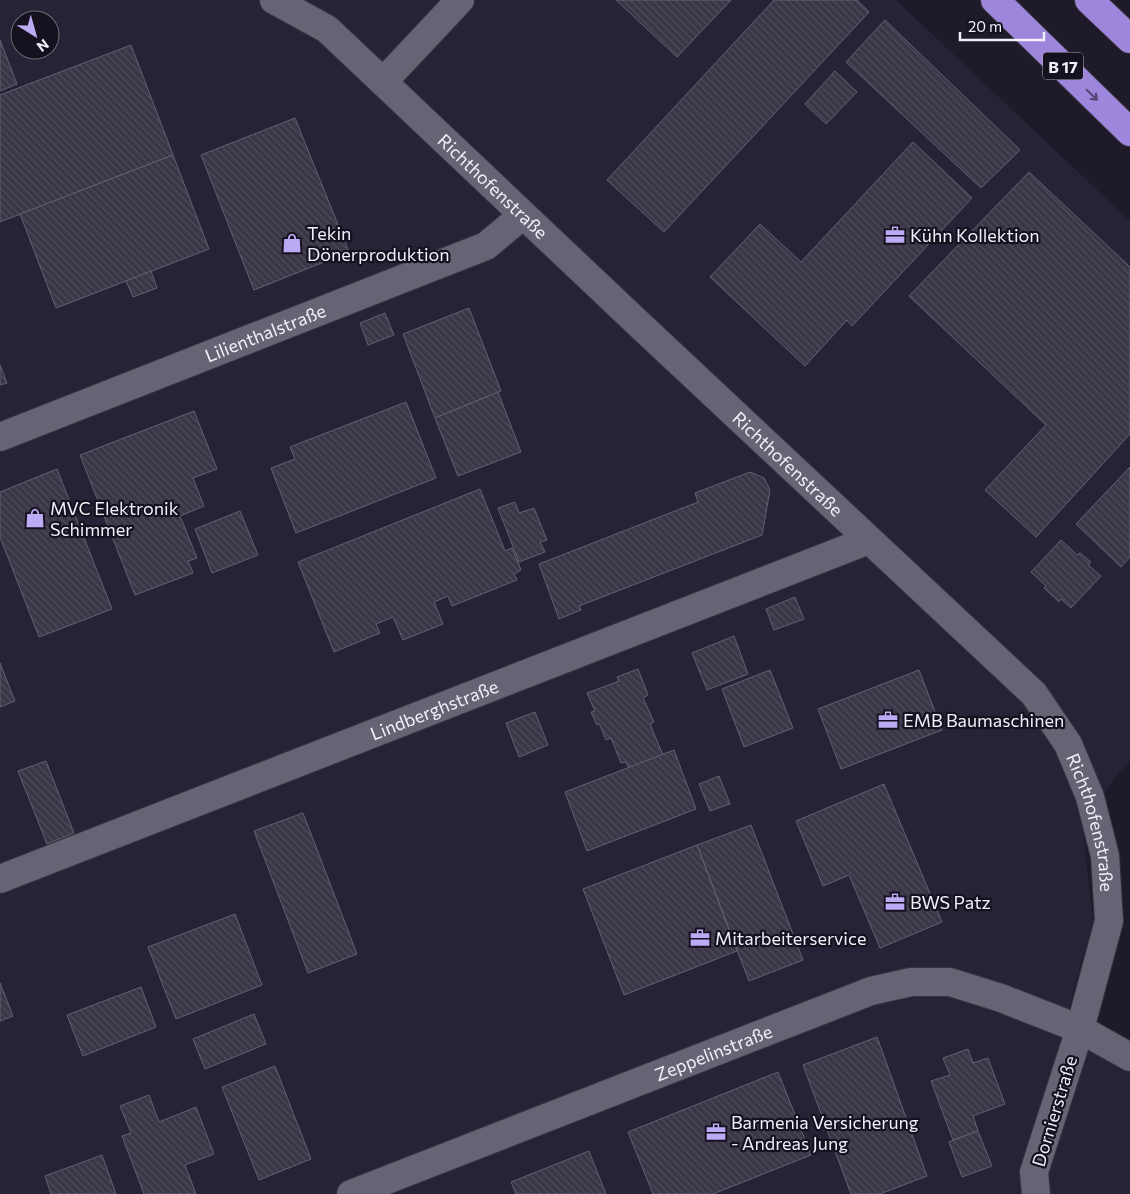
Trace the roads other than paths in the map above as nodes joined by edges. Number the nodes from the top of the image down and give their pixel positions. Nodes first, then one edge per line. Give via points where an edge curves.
1 (274, 0) edge
2 (460, 0) edge
3 (995, 0) edge
4 (1090, 0) edge
5 (1130, 39) edge
6 (384, 82) junction
7 (1130, 132) edge
8 (523, 215) junction
9 (0, 437) edge
10 (868, 540) junction
11 (0, 879) edge
12 (1080, 1029) junction
13 (1130, 1057) edge
14 (351, 1194) edge
15 (1036, 1194) edge

1 - 6 street, Richthofenstraße via 327,29
2 - 6 street
3 -> 7 highway, B 17
4 - 5 highway
6 - 8 street, Richthofenstraße
8 - 9 street, Lilienthalstraße via 486,246
8 - 10 street, Richthofenstraße
10 - 11 street, Lindberghstraße
10 - 12 street, Richthofenstraße via 1034,694 1068,744 1090,797 1105,856 1109,921
12 - 13 street, Zeppelinstraße
12 - 14 street, Zeppelinstraße via 950,982 911,982 871,990
12 - 15 street, Dornierstraße via 1034,1172

